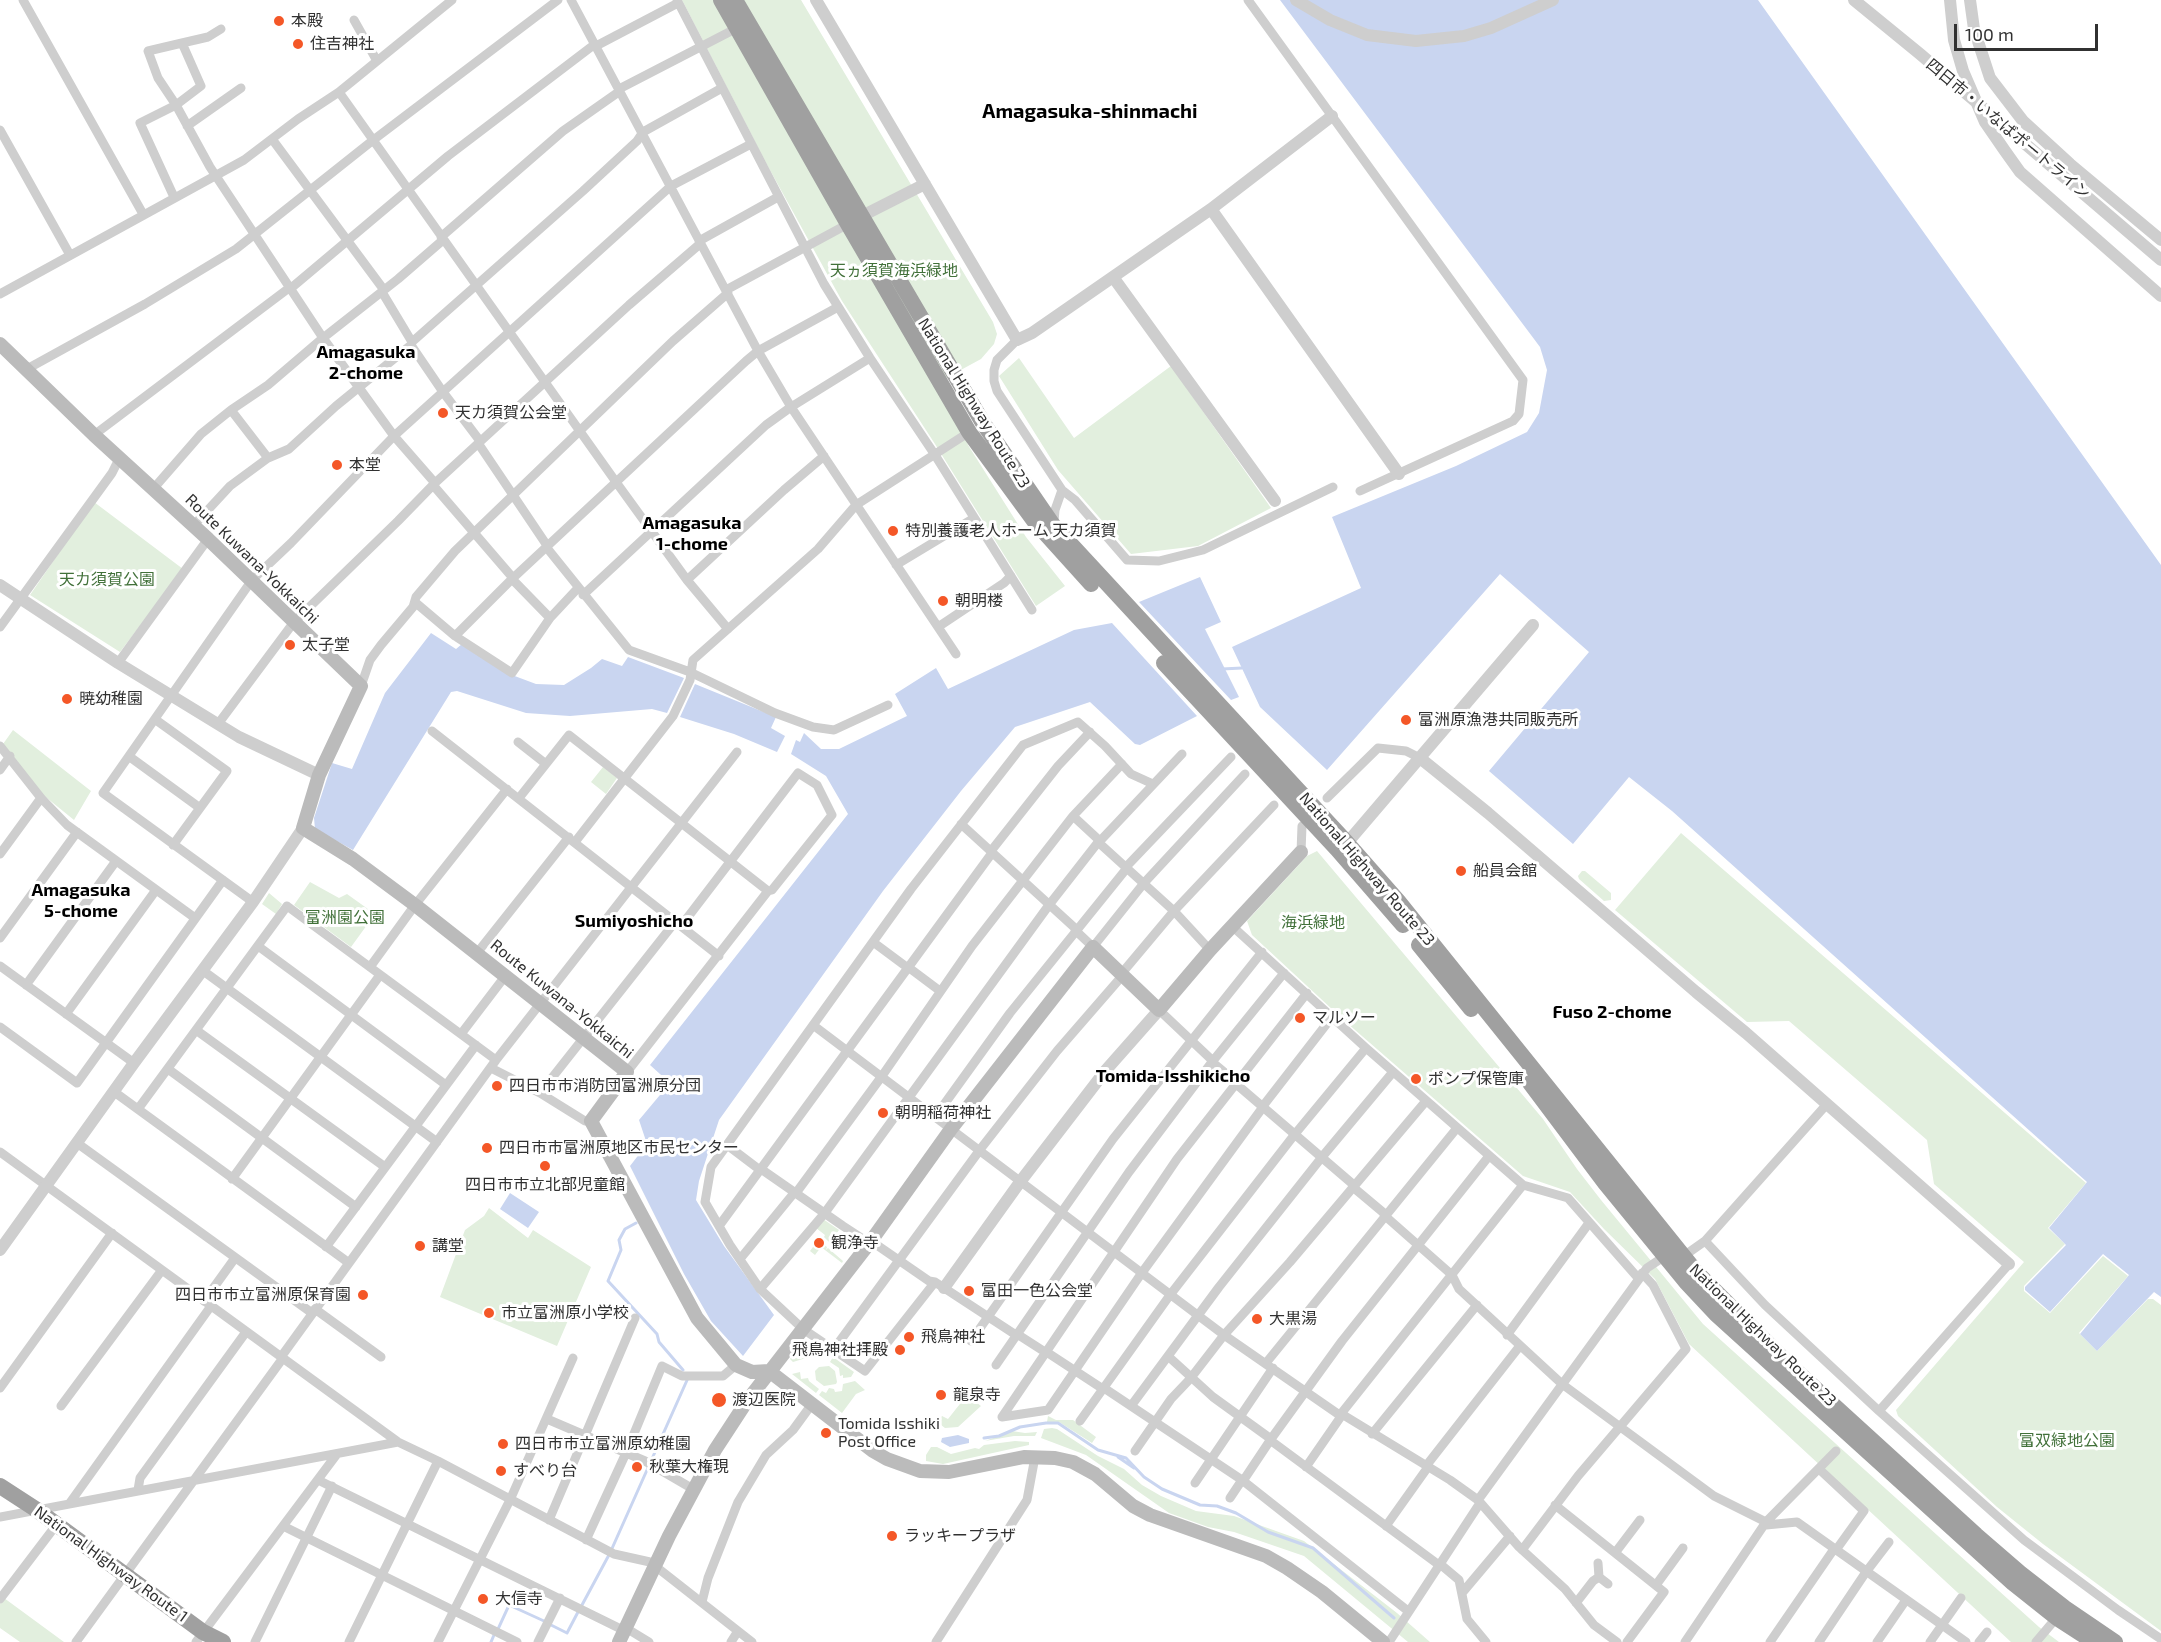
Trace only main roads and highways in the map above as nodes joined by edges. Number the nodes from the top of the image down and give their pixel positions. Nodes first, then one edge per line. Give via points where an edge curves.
1 (721, 0) edge
2 (735, 0) edge
3 (855, 220) junction
4 (0, 344) edge
5 (976, 428) junction
6 (1109, 596) junction
7 (1232, 728) junction
8 (1301, 852) road end
9 (1674, 1257) junction
10 (771, 1369) junction
11 (0, 1486) edge
12 (2061, 1613) junction
13 (623, 1634) edge
14 (200, 1637) edge
15 (223, 1642) edge
16 (1383, 1642) edge
17 (2094, 1642) edge
18 (2115, 1642) edge

1 - 3 highway, National Highway Route 23
2 - 3 highway, National Highway Route 23
3 - 5 highway, National Highway Route 23
4 - 10 main road, Route Kuwana-Yokkaichi via 361,686 319,775 303,828 415,904 627,1072 591,1121 697,1318 736,1365 752,1372
5 - 6 highway, National Highway Route 23
5 - 6 highway, National Highway Route 23 via 1035,522
6 - 7 highway, National Highway Route 23
7 - 9 highway, National Highway Route 23 via 1391,910
7 - 9 highway, National Highway Route 23 via 1347,843 1453,968
8 - 10 main road via 1159,1010 1093,947
9 - 12 highway, National Highway Route 23 via 1716,1314 1744,1342 2013,1583
10 - 13 main road via 693,1490
10 - 16 main road via 873,1451 920,1471 949,1472 1035,1457 1073,1462 1150,1515 1274,1560 1322,1592
11 - 14 highway, National Highway Route 1 via 126,1574
12 - 17 highway, National Highway Route 23
12 - 18 highway, National Highway Route 23
14 - 15 highway, National Highway Route 1

